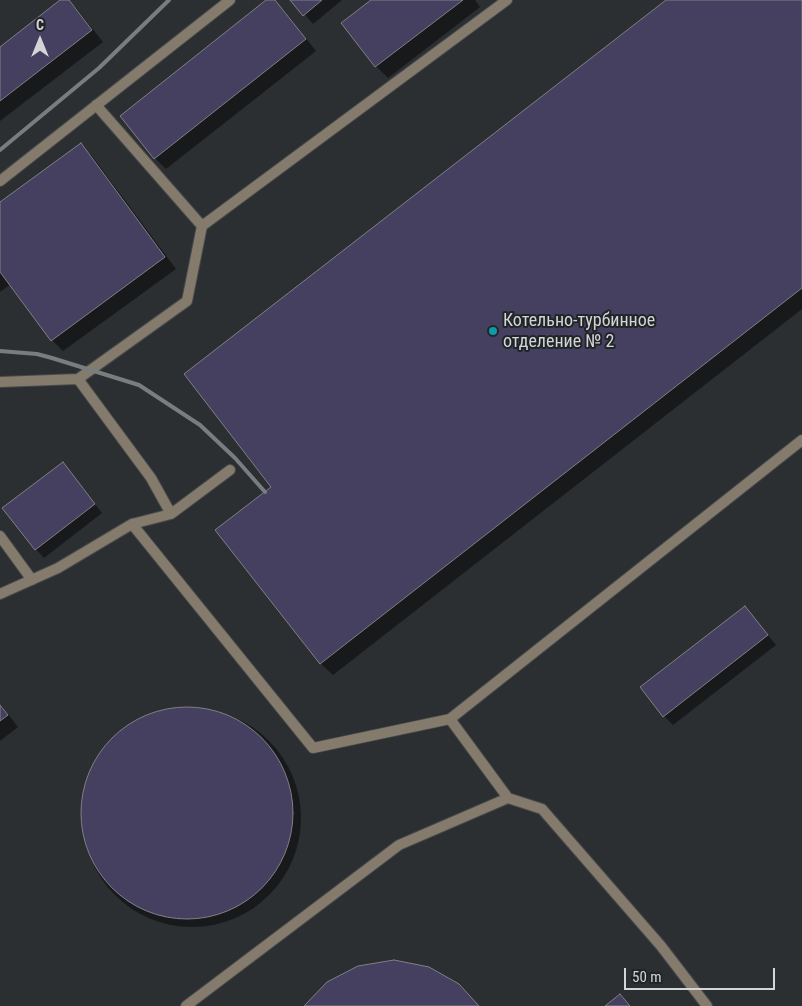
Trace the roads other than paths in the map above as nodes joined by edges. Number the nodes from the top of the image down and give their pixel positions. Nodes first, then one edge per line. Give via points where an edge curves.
1 (230, 0) edge
2 (507, 0) edge
3 (96, 106) junction
4 (0, 181) edge
5 (202, 226) junction
6 (78, 379) junction
7 (0, 382) edge
8 (802, 440) edge
9 (230, 470) dead end
10 (171, 514) junction
11 (132, 524) junction
12 (0, 536) edge
13 (32, 580) junction
14 (0, 594) edge
15 (450, 719) junction
16 (508, 798) junction
17 (186, 1006) edge
18 (707, 1006) edge

1 - 3 lane
2 - 5 lane
3 - 4 lane
3 - 5 lane
5 - 6 lane via 188,300
6 - 7 lane
6 - 10 lane via 151,478
8 - 15 lane
9 - 10 lane
10 - 11 lane
11 - 13 lane
11 - 15 lane via 313,748
12 - 13 lane
13 - 14 lane
15 - 16 lane
16 - 17 lane via 399,845
16 - 18 lane via 542,809 661,946

